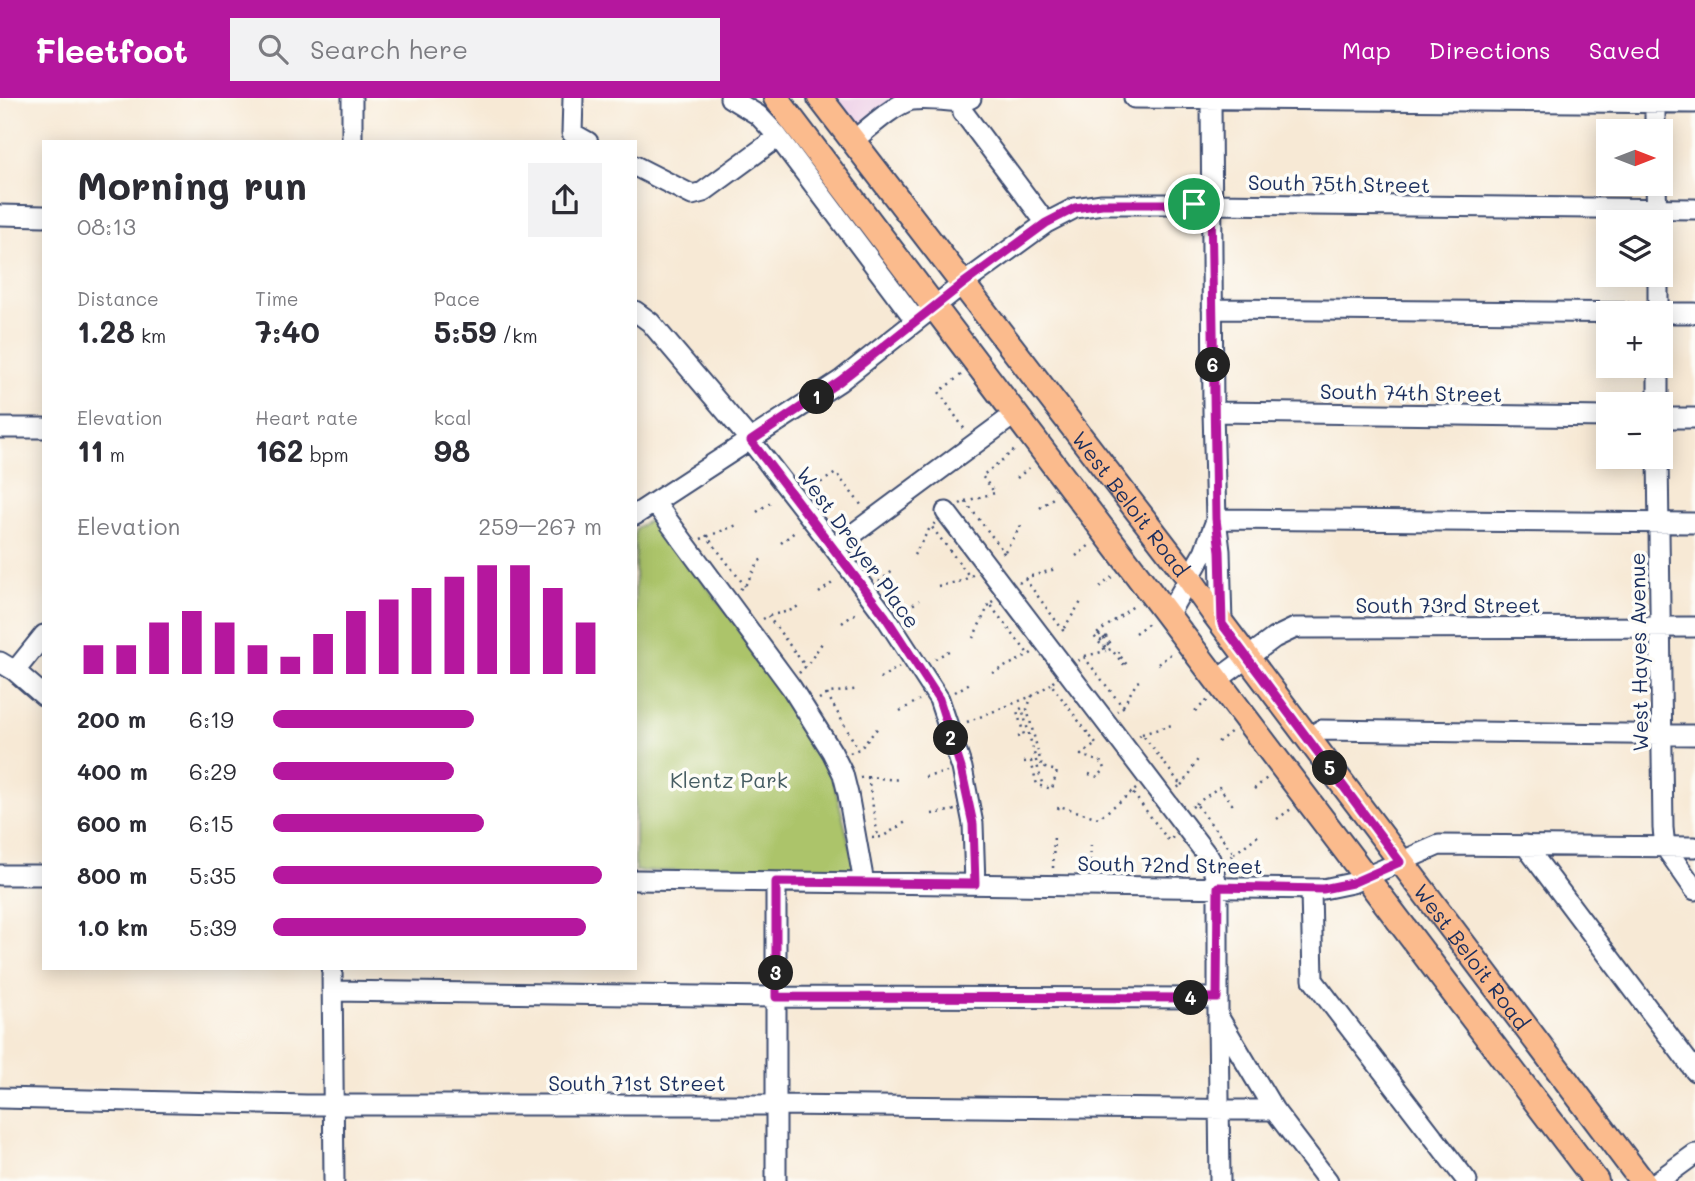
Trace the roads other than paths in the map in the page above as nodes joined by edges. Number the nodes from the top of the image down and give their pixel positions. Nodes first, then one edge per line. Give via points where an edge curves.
1 (352, 98) edge
2 (573, 98) edge
3 (730, 98) edge
4 (776, 98) edge
5 (820, 98) edge
6 (1135, 98) edge
7 (1211, 99) edge
8 (967, 100) edge
9 (1655, 100) edge
10 (1695, 103) edge
11 (1656, 119) edge
12 (778, 137) junction
13 (352, 140) edge
14 (584, 140) edge
15 (853, 141) junction
16 (637, 167) edge
17 (1211, 204) junction
18 (1695, 209) edge
19 (1673, 212) edge
20 (1596, 213) edge
21 (0, 215) edge
22 (42, 216) edge
23 (1046, 223) junction
24 (964, 283) junction
25 (1212, 309) junction
26 (1596, 312) edge
27 (637, 313) edge
28 (1673, 313) edge
29 (1695, 313) edge
30 (925, 314) junction
31 (1213, 412) junction
32 (1015, 414) junction
33 (1596, 417) edge
34 (1673, 418) edge
35 (1695, 418) edge
36 (0, 428) edge
37 (42, 428) edge
38 (751, 441) junction
39 (1658, 469) edge
40 (655, 503) junction
41 (946, 512) dead end
42 (637, 514) edge
43 (1216, 519) junction
44 (1659, 523) junction
45 (1695, 523) edge
46 (834, 548) junction
47 (1189, 578) junction
48 (1160, 618) junction
49 (1222, 624) junction
50 (1660, 626) junction
51 (1695, 627) edge
52 (42, 637) edge
53 (1246, 657) junction
54 (8, 667) edge
55 (1214, 689) junction
56 (42, 694) edge
57 (1661, 734) junction
58 (1695, 735) edge
59 (1308, 738) junction
60 (1525, 845) junction
61 (1665, 847) junction
62 (1695, 847) edge
63 (1400, 862) junction
64 (0, 874) edge
65 (42, 875) edge
66 (1367, 875) junction
67 (637, 880) edge
68 (776, 882) junction
69 (864, 883) junction
70 (975, 884) junction
71 (1218, 887) junction
72 (1311, 890) junction
73 (1695, 890) edge
74 (332, 970) edge
75 (332, 991) junction
76 (776, 997) junction
77 (1218, 1007) junction
78 (1695, 1071) edge
79 (0, 1098) edge
80 (333, 1105) junction
81 (776, 1105) junction
82 (1221, 1110) junction
83 (1274, 1110) junction
84 (1695, 1154) edge
85 (334, 1181) edge
86 (776, 1181) edge
87 (1220, 1181) edge
88 (1328, 1181) edge
89 (1467, 1181) edge
90 (1596, 1181) edge
91 (1642, 1181) edge
92 (1658, 1181) edge

1 - 13 street
2 - 14 street via 572,133
3 - 12 street, West Beloit Road via 758,115
4 - 30 main road, West Beloit Road
5 - 15 main road, West Beloit Road
6 - 7 street
7 - 9 street
7 - 17 street
8 - 15 street via 911,100
8 - 23 street via 963,112 970,123
9 - 10 street
9 - 11 street
12 - 16 street via 703,192 692,195
12 - 30 street, West Beloit Road
15 - 24 main road, West Beloit Road
17 - 20 street, South 75th Street
17 - 23 street, South 75th Street via 1102,204 1075,208
17 - 25 street
18 - 19 street, South 75th Street
21 - 22 street
23 - 24 street, South 75th Street
24 - 30 street, South 75th Street
24 - 47 main road, West Beloit Road
25 - 26 street
25 - 31 street
27 - 38 street via 650,322
28 - 29 street
30 - 32 main road, West Beloit Road
30 - 38 street, South 75th Street via 840,381
31 - 33 street, South 74th Street
31 - 43 street
32 - 46 street
32 - 48 main road, West Beloit Road
34 - 35 street
36 - 37 street
38 - 40 street, South 75th Street
38 - 46 street, West Dreyer Place
39 - 44 street, West Hayes Avenue
40 - 42 street, South 75th Street
40 - 69 street via 787,681 836,761 845,781
41 - 71 street via 1210,859
43 - 44 street
43 - 47 street
43 - 49 street
44 - 45 street
44 - 50 street, West Hayes Avenue
46 - 70 street, West Dreyer Place via 939,699 973,824
47 - 48 street
47 - 49 main road, West Beloit Road
48 - 55 main road, West Beloit Road
49 - 53 main road, West Beloit Road
50 - 51 street, South 73rd Street
50 - 53 street, South 73rd Street via 1295,628
50 - 57 street, West Hayes Avenue
52 - 54 street
53 - 55 street, South 73rd Street
53 - 59 main road, West Beloit Road
54 - 56 street
55 - 66 main road, West Beloit Road
57 - 58 street
57 - 59 street via 1321,730
57 - 61 street, West Hayes Avenue
59 - 63 main road, West Beloit Road
60 - 61 street, South 72nd Street
60 - 63 street, South 72nd Street via 1439,845
60 - 78 street
61 - 62 street, South 72nd Street
61 - 73 street
63 - 66 street, South 72nd Street
63 - 91 main road, West Beloit Road
64 - 65 street
66 - 72 street, South 72nd Street via 1341,887
66 - 90 main road, West Beloit Road
67 - 68 street, South 72nd Street
68 - 69 street, South 72nd Street
68 - 76 street
69 - 70 street, South 72nd Street
70 - 71 street, South 72nd Street
71 - 72 street, South 72nd Street
71 - 77 street
72 - 89 street via 1314,980
74 - 75 street
75 - 76 street
75 - 80 street
76 - 77 street
76 - 81 street
77 - 82 street
77 - 83 street
79 - 80 street, South 71st Street
80 - 81 street, South 71st Street
80 - 85 street
81 - 82 street, South 71st Street
81 - 86 street
82 - 83 street, South 71st Street
82 - 87 street
83 - 88 street
84 - 92 street

